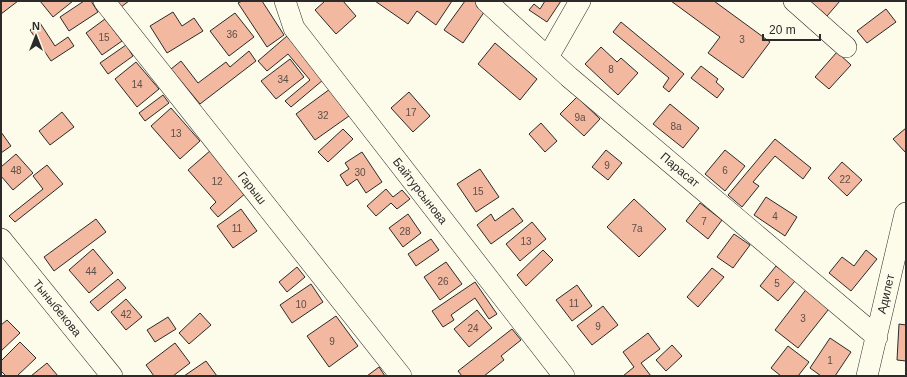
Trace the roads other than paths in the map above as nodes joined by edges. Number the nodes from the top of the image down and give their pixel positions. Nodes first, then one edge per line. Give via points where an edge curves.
1 (104, 1) edge
2 (285, 1) edge
3 (486, 1) edge
4 (580, 1) edge
5 (794, 1) edge
6 (846, 47) dead end
7 (548, 58) junction
8 (906, 213) edge
9 (1, 239) edge
10 (876, 337) junction
11 (112, 376) edge
12 (401, 376) edge
13 (564, 376) edge
14 (868, 376) edge

1 - 12 street, Гарыш
2 - 13 street, Байтурсынова via 294,28
3 - 7 street, Парасат
4 - 7 street
5 - 6 street
7 - 10 street, Парасат
8 - 10 street, Адилет
9 - 11 street, Тыныбекова
10 - 14 street, Адилет

